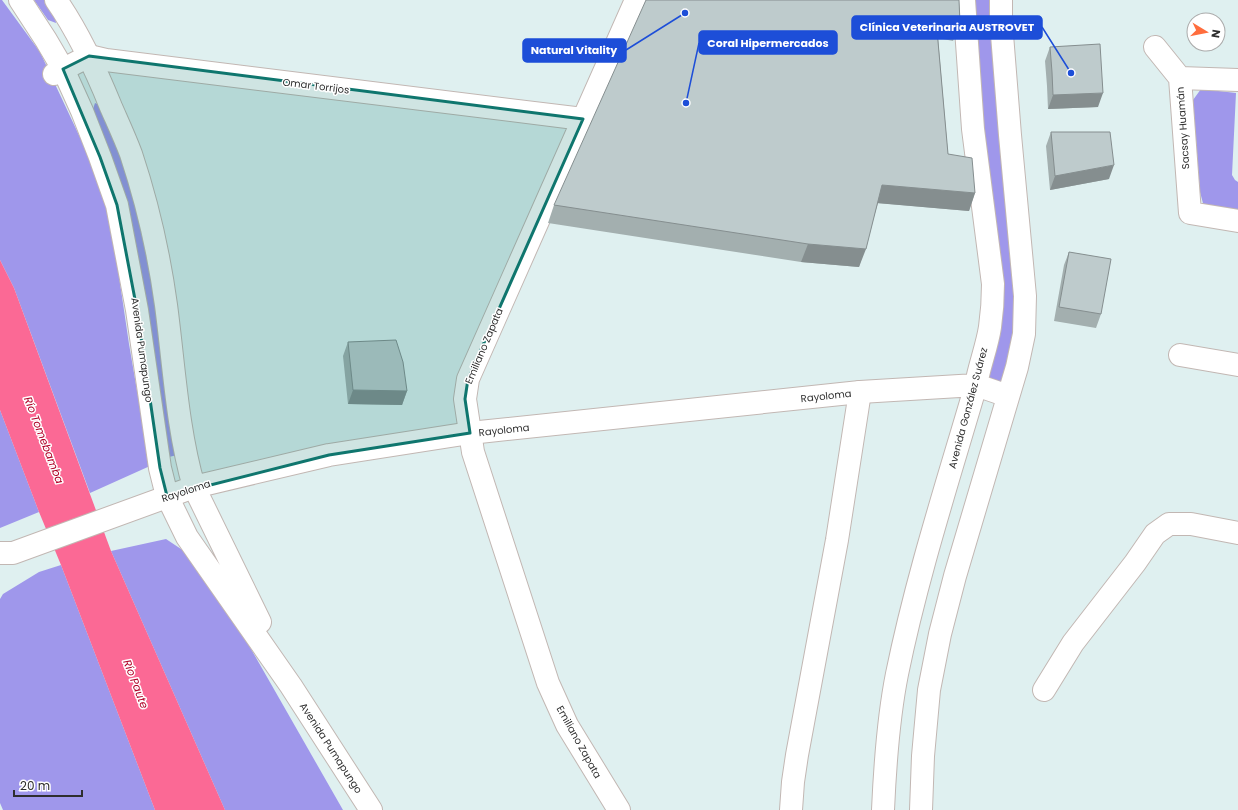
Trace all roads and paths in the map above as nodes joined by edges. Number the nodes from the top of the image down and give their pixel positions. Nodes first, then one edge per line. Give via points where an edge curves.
1 (20, 0) edge
2 (56, 0) edge
3 (636, 0) edge
4 (964, 0) edge
5 (1001, 0) edge
6 (1154, 47) dead end
7 (89, 56) junction
8 (59, 72) junction
9 (1180, 78) junction
10 (1238, 80) edge
11 (583, 119) junction
12 (1238, 221) edge
13 (1180, 355) dead end
14 (1238, 365) edge
15 (976, 385) junction
16 (860, 392) junction
17 (1008, 396) junction
18 (470, 434) junction
19 (194, 486) junction
20 (161, 499) junction
21 (1238, 533) edge
22 (3, 558) edge
23 (291, 686) junction
24 (1044, 690) dead end
25 (923, 756) junction
26 (371, 810) edge
27 (619, 810) edge
28 (790, 810) edge
29 (883, 810) edge
30 (921, 810) edge
31 (936, 810) edge

1 - 8 main road, Avenida Pumapungo via 46,40
2 - 7 main road, Avenida Pumapungo
3 - 11 main road, Emiliano Zapata
4 - 15 main road, Avenida González Suárez via 973,129 993,284 990,328
5 - 17 main road via 1025,296 1024,334
6 - 9 main road
7 - 8 main road
7 - 11 main road, Omar Torrijos
7 - 19 main road, Avenida Pumapungo via 130,153 144,196 165,303 186,462
8 - 20 main road, Avenida Pumapungo via 82,111 117,205 137,310 160,468
9 - 10 main road, Sacsay Huamán
9 - 12 main road, Sacsay Huamán via 1190,213
11 - 18 main road, Emiliano Zapata via 468,379 465,399
13 - 14 main road
15 - 16 main road, Rayoloma
15 - 17 main road, Rayoloma
15 - 29 main road, Avenida González Suárez via 924,560 898,669 888,740
16 - 18 main road, Rayoloma
16 - 28 main road via 837,540 797,755
17 - 25 main road via 940,634 929,690
18 - 19 main road, Rayoloma via 329,455
18 - 27 main road, Emiliano Zapata via 473,452 548,683 567,725
19 - 20 main road, Rayoloma
19 - 23 main road, Avenida Pumapungo
20 - 22 main road, Rayoloma
20 - 23 main road, Avenida Pumapungo
21 - 24 main road via 1191,524 1169,524 1155,534 1073,643
23 - 26 main road, Avenida Pumapungo
25 - 30 main road
25 - 31 main road

